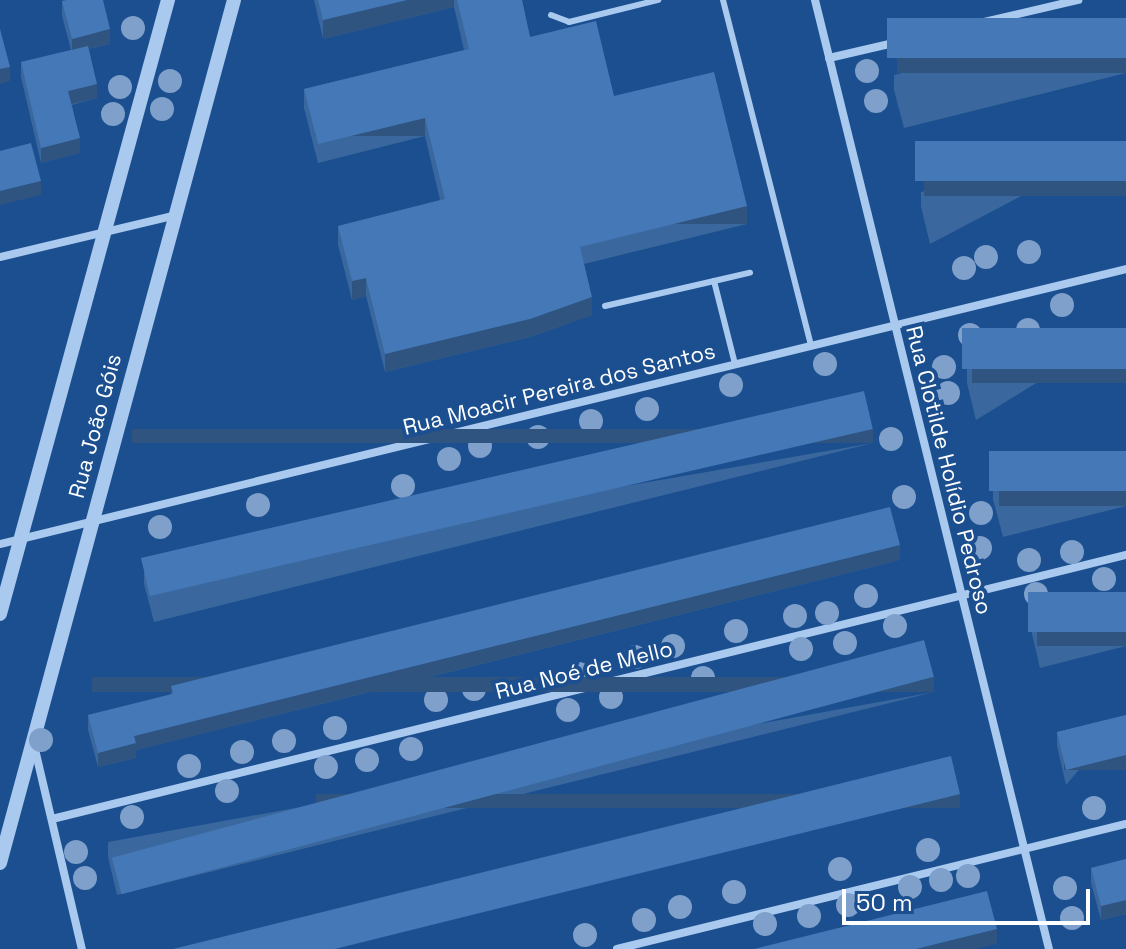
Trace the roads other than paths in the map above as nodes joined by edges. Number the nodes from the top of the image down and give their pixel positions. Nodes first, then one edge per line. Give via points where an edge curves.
1 (168, 0) edge
2 (234, 0) edge
3 (658, 0) edge
4 (723, 0) edge
5 (815, 0) edge
6 (1078, 0) edge
7 (551, 15) dead end
8 (829, 58) junction
9 (176, 215) junction
10 (105, 230) junction
11 (0, 257) edge
12 (1126, 269) edge
13 (750, 273) dead end
14 (714, 281) junction
15 (605, 306) dead end
16 (895, 325) junction
17 (811, 346) junction
18 (735, 364) junction
19 (92, 522) junction
20 (20, 540) junction
21 (0, 544) edge
22 (1126, 555) edge
23 (962, 596) junction
24 (0, 614) edge
25 (33, 740) junction
26 (52, 819) junction
27 (1126, 824) edge
28 (1024, 849) junction
29 (0, 863) edge
30 (82, 949) edge
31 (617, 949) edge
32 (1049, 949) edge

1 - 10 street, Rua João Góis
2 - 9 street, Rua João Góis
3 - 7 lane via 569,22
4 - 17 lane
5 - 8 street, Rua Clotilde Holídio Pedroso
6 - 8 street
8 - 16 street, Rua Clotilde Holídio Pedroso
9 - 10 street
9 - 19 street, Rua João Góis
10 - 11 street
10 - 20 street, Rua João Góis
12 - 16 street, Rua Moacir Pereira dos Santos
13 - 14 lane
14 - 15 lane
14 - 18 lane
16 - 17 street, Rua Moacir Pereira dos Santos
16 - 23 street, Rua Clotilde Holídio Pedroso
17 - 18 street, Rua Moacir Pereira dos Santos
18 - 19 street, Rua Moacir Pereira dos Santos
19 - 20 street, Rua Moacir Pereira dos Santos
19 - 25 street, Rua João Góis
20 - 21 street, Rua Moacir Pereira dos Santos
20 - 24 street, Rua João Góis
22 - 23 street, Rua Noé de Mello
23 - 26 street, Rua Noé de Mello
23 - 28 street, Rua Clotilde Holídio Pedroso
25 - 26 street
25 - 29 street, Rua João Góis
26 - 30 street
27 - 28 street
28 - 31 street
28 - 32 street, Rua Clotilde Holídio Pedroso

